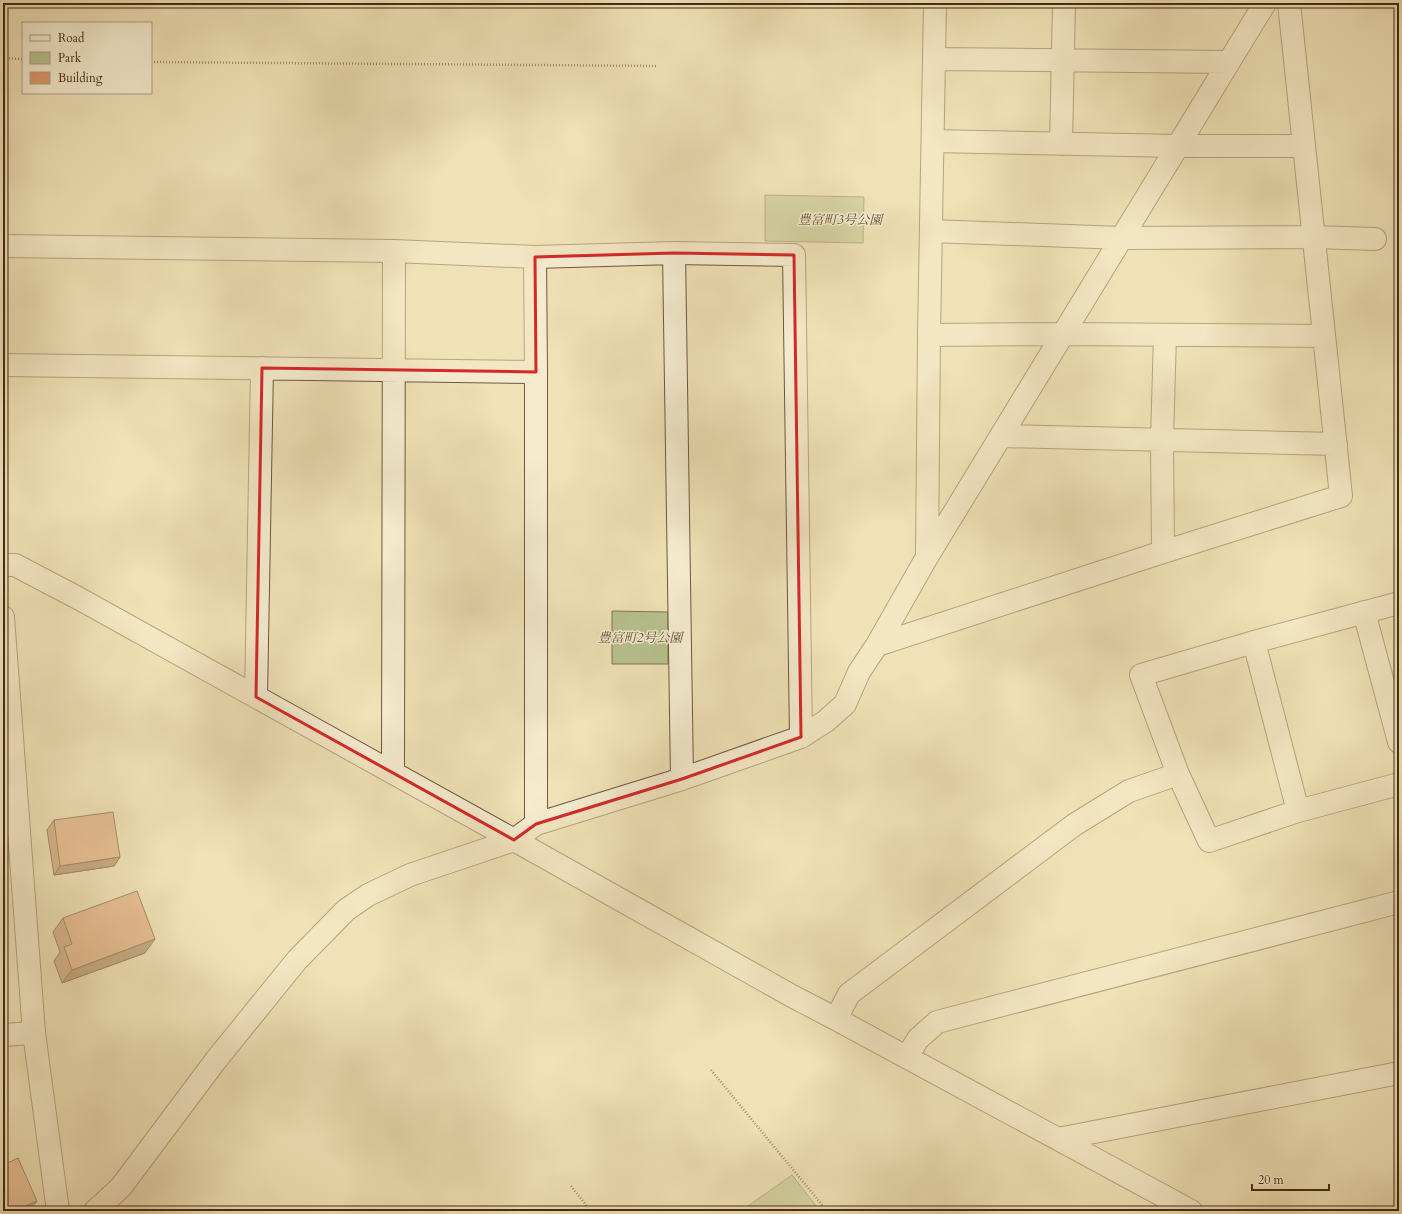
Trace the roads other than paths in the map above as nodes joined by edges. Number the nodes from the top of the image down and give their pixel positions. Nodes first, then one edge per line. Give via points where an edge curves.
1 (935, 3) edge
2 (1064, 3) edge
3 (1264, 3) edge
4 (1289, 3) edge
5 (934, 59) junction
6 (1063, 60) junction
7 (1229, 62) junction
8 (932, 141) junction
9 (1062, 144) junction
10 (1178, 146) junction
11 (1304, 146) junction
12 (931, 230) junction
13 (1314, 237) junction
14 (1122, 238) junction
15 (1376, 239) dead end
16 (3, 246) edge
17 (394, 251) junction
18 (674, 253) junction
19 (535, 257) junction
20 (1063, 334) junction
21 (1165, 334) junction
22 (929, 335) junction
23 (1324, 336) junction
24 (3, 365) edge
25 (262, 368) junction
26 (394, 370) junction
27 (536, 372) junction
28 (1001, 436) junction
29 (1162, 440) junction
30 (1336, 444) junction
31 (1163, 552) junction
32 (927, 557) junction
33 (3, 564) edge
34 (1399, 603) edge
35 (1364, 612) junction
36 (3, 627) edge
37 (1254, 642) junction
38 (877, 645) junction
39 (256, 697) junction
40 (801, 737) junction
41 (1399, 742) edge
42 (393, 773) junction
43 (1178, 774) junction
44 (682, 779) junction
45 (1399, 784) edge
46 (1298, 811) junction
47 (536, 824) junction
48 (514, 840) junction
49 (1399, 902) edge
50 (836, 1019) junction
51 (34, 1033) junction
52 (3, 1035) edge
53 (907, 1057) junction
54 (1399, 1073) edge
55 (1058, 1139) junction
56 (58, 1211) edge
57 (95, 1211) edge
58 (1191, 1211) edge

1 - 5 street
2 - 6 street
3 - 7 street
4 - 11 street
5 - 6 street
5 - 8 street
6 - 7 street
6 - 9 street
7 - 10 street
8 - 9 street
8 - 12 street
9 - 10 street
10 - 11 street
10 - 14 street
11 - 13 street
12 - 14 street
12 - 22 street
13 - 14 street
13 - 15 street
13 - 23 street
14 - 20 street
16 - 17 street
17 - 19 street
17 - 26 street
18 - 19 street
18 - 40 street via 794,255
18 - 44 street
19 - 27 street
20 - 21 street
20 - 22 street
20 - 28 street
21 - 23 street
21 - 29 street
22 - 32 street
23 - 30 street
24 - 25 street
25 - 26 street
25 - 39 street
26 - 27 street
26 - 42 street
27 - 47 street
28 - 29 street
28 - 32 street
29 - 30 street
29 - 31 street
30 - 31 street via 1341,496
31 - 38 street
32 - 38 street
33 - 39 street via 15,565
34 - 35 street
35 - 37 street
35 - 41 street
36 - 51 street
37 - 43 street via 1141,675
37 - 46 street
38 - 40 street via 859,672 845,704 826,721
39 - 42 street
40 - 44 street
42 - 48 street
43 - 46 street via 1209,841
43 - 50 street via 1129,791 1074,825 848,994
44 - 47 street
45 - 46 street
47 - 48 street
48 - 50 street
48 - 57 street via 410,875 368,895 346,910 296,960 216,1060 121,1187
49 - 53 street via 937,1022 918,1039
50 - 53 street
51 - 52 street
51 - 56 street
53 - 55 street
54 - 55 street
55 - 58 street

